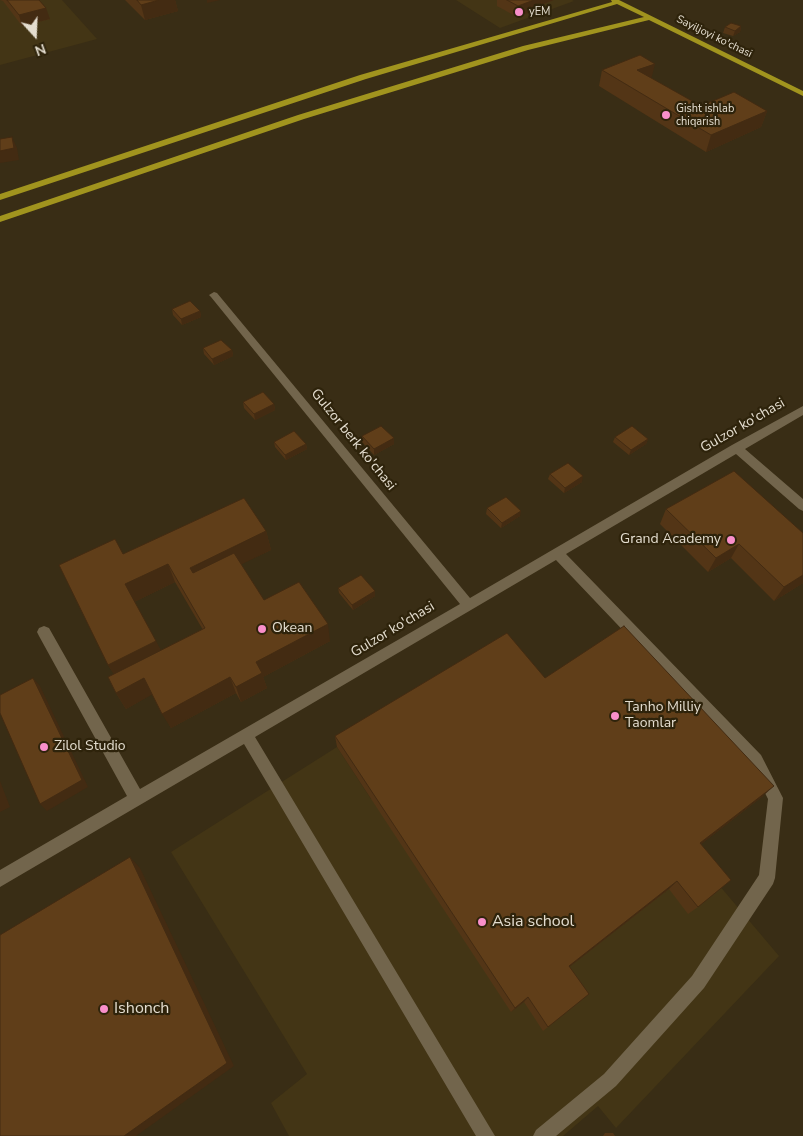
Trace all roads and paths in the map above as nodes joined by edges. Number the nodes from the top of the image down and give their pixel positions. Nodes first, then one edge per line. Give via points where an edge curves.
1 (616, 1) edge
2 (650, 18) junction
3 (803, 94) edge
4 (0, 198) edge
5 (0, 219) edge
6 (214, 295) dead end
7 (803, 410) edge
8 (736, 448) junction
9 (803, 506) edge
10 (557, 552) junction
11 (468, 604) junction
12 (44, 632) dead end
13 (246, 735) junction
14 (137, 799) junction
15 (0, 879) edge
16 (486, 1136) edge
17 (542, 1136) edge

1 - 2 main road, Sayiljoyi ko'chasi
1 - 4 main road via 363,77
2 - 3 main road, Sayiljoyi ko'chasi
2 - 5 main road via 526,48 301,117
6 - 11 street, Gulzor berk ko'chasi
7 - 8 street, Gulzor ko'chasi
8 - 9 street
8 - 10 street, Gulzor ko'chasi
10 - 11 street, Gulzor ko'chasi
10 - 17 street via 756,760 776,798 767,878 698,982 610,1080
11 - 13 street, Gulzor ko'chasi
12 - 14 street
13 - 14 street, Gulzor ko'chasi
13 - 16 street
14 - 15 street, Gulzor ko'chasi

